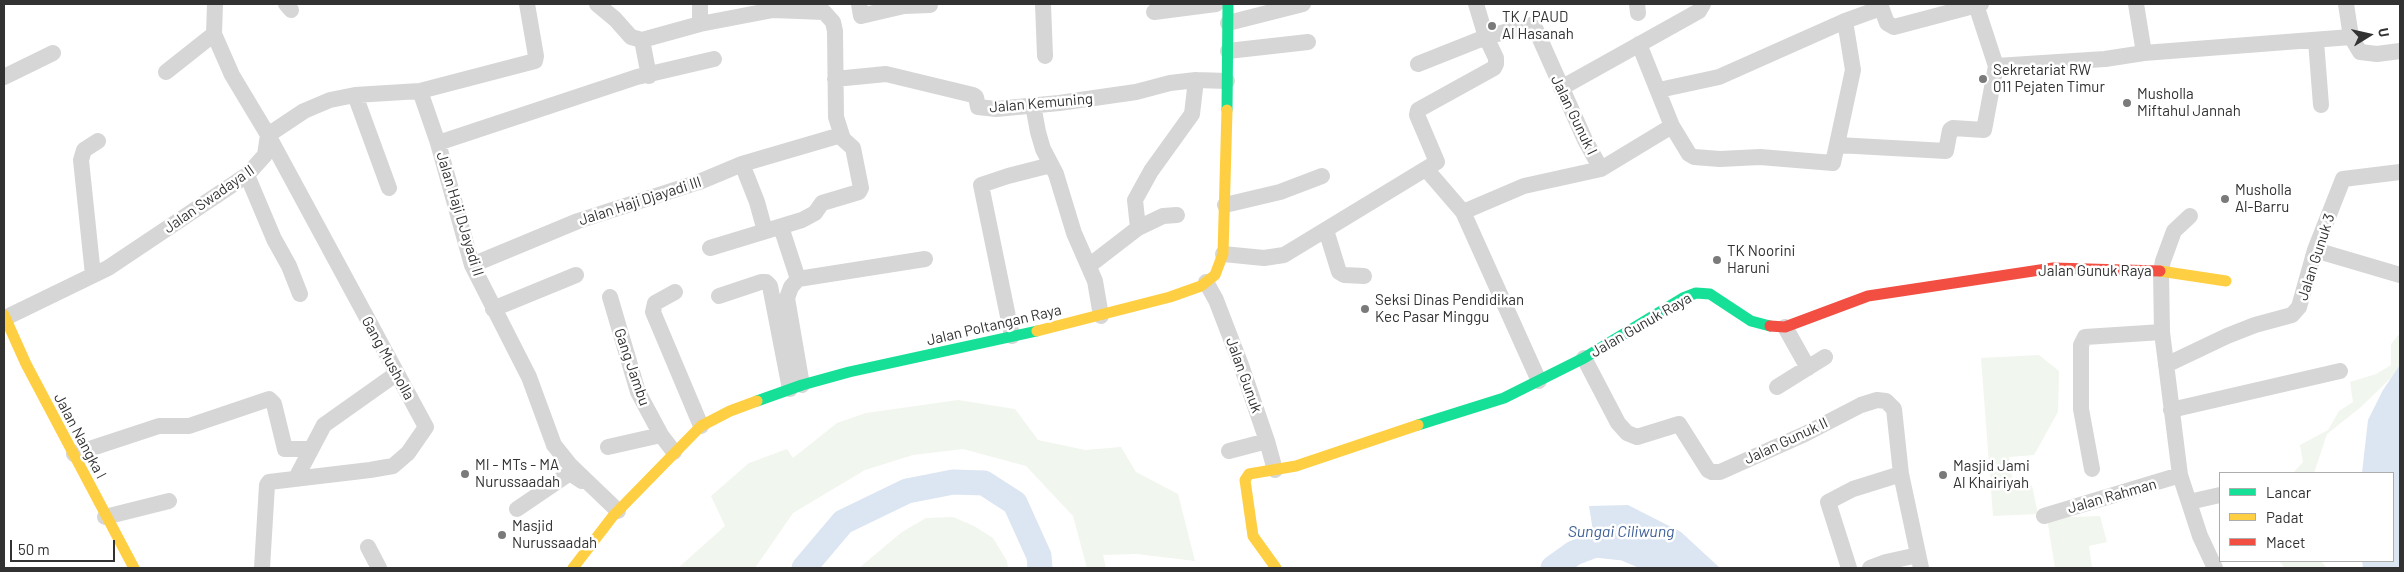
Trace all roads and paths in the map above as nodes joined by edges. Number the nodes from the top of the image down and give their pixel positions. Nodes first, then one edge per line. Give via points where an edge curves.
1 (215, 4) edge
2 (526, 4) edge
3 (597, 4) edge
4 (700, 4) edge
5 (859, 4) edge
6 (1043, 4) edge
7 (1216, 4) edge
8 (1228, 4) edge
9 (1303, 4) edge
10 (1476, 4) edge
11 (1703, 4) edge
12 (1978, 4) edge
13 (2136, 4) edge
14 (2346, 4) edge
15 (930, 5) dead end
16 (1880, 6) edge
17 (772, 7) edge
18 (1948, 8) edge
19 (1154, 12) dead end
20 (1845, 21) junction
21 (1228, 23) junction
22 (700, 24) junction
23 (214, 34) junction
24 (1486, 37) junction
25 (2351, 37) junction
26 (642, 40) junction
27 (2316, 41) junction
28 (1308, 42) dead end
29 (1639, 44) junction
30 (1228, 51) junction
31 (2400, 51) edge
32 (53, 53) dead end
33 (2144, 53) junction
34 (1044, 56) dead end
35 (714, 59) dead end
36 (1418, 64) dead end
37 (1996, 66) junction
38 (166, 72) dead end
39 (649, 76) junction
40 (4, 77) edge
41 (835, 79) junction
42 (1196, 80) junction
43 (1227, 81) junction
44 (1561, 88) junction
45 (1659, 90) junction
46 (420, 91) junction
47 (355, 95) junction
48 (1033, 104) junction
49 (2321, 105) dead end
50 (1672, 126) junction
51 (268, 135) junction
52 (841, 135) junction
53 (98, 141) dead end
54 (438, 143) junction
55 (1838, 145) junction
56 (742, 164) junction
57 (1051, 165) junction
58 (1432, 165) junction
59 (1601, 170) junction
60 (2400, 172) edge
61 (247, 175) junction
62 (1322, 176) dead end
63 (389, 188) dead end
64 (1225, 205) junction
65 (1463, 212) junction
66 (1177, 215) dead end
67 (2190, 216) dead end
68 (781, 227) junction
69 (1138, 228) junction
70 (1326, 230) junction
71 (765, 231) junction
72 (710, 248) dead end
73 (2315, 250) junction
74 (1223, 254) junction
75 (925, 259) dead end
76 (472, 265) junction
77 (1090, 265) junction
78 (2161, 271) junction
79 (93, 275) junction
80 (576, 275) dead end
81 (2400, 275) edge
82 (1364, 276) dead end
83 (798, 279) junction
84 (1206, 282) junction
85 (2226, 282) dead end
86 (676, 292) dead end
87 (300, 294) dead end
88 (719, 296) dead end
89 (610, 297) dead end
90 (493, 309) junction
91 (4, 316) edge
92 (1101, 316) junction
93 (1785, 327) junction
94 (2162, 332) junction
95 (1012, 336) junction
96 (1825, 357) dead end
97 (1584, 358) junction
98 (2166, 365) junction
99 (1808, 368) junction
100 (2340, 371) dead end
101 (396, 374) junction
102 (1539, 381) junction
103 (796, 387) junction
104 (1776, 387) dead end
105 (2171, 410) junction
106 (700, 426) junction
107 (661, 435) junction
108 (1267, 441) junction
109 (608, 447) dead end
110 (310, 450) junction
111 (1229, 451) dead end
112 (674, 452) junction
113 (74, 454) junction
114 (2092, 469) dead end
115 (1275, 470) junction
116 (1901, 474) junction
117 (2180, 475) junction
118 (296, 478) junction
119 (2219, 495) edge
120 (169, 501) dead end
121 (2189, 502) junction
122 (517, 509) dead end
123 (616, 513) junction
124 (2044, 516) dead end
125 (105, 517) junction
126 (368, 547) dead end
127 (1919, 562) edge
128 (134, 568) edge
129 (262, 568) edge
130 (379, 568) edge
131 (573, 568) edge
132 (1276, 568) edge
133 (1849, 568) edge
134 (1870, 568) edge
135 (2215, 568) edge

1 - 23 street
2 - 46 street via 534,61
3 - 26 street via 631,37
4 - 22 street
5 - 15 street via 861,16 904,6
6 - 34 street
7 - 19 street
8 - 21 street, Jalan Poltangan Raya
9 - 21 street
10 - 24 street
11 - 29 street via 1699,11
12 - 18 street
12 - 37 street
13 - 33 street
14 - 25 street
16 - 18 street via 1887,23 1894,28
16 - 20 street
17 - 22 street
17 - 41 street via 827,13 835,31
20 - 45 street via 1720,77
20 - 55 street via 1853,70
21 - 30 street, Jalan Poltangan Raya
22 - 26 street
23 - 38 street
23 - 51 street via 232,74
24 - 36 street
24 - 44 street, Jalan Gunuk I via 1531,25
24 - 58 street via 1496,58 1494,68 1418,110
25 - 27 street
25 - 31 street via 2360,52
26 - 39 street
27 - 33 street
27 - 49 street
28 - 30 street
29 - 44 street
29 - 45 street
30 - 43 street, Jalan Poltangan Raya
32 - 40 street
33 - 37 street
35 - 39 street
37 - 55 street via 1984,130 1953,128 1948,149
39 - 54 street via 618,83
41 - 48 street, Jalan Kemuning via 886,74 973,95 979,108
41 - 52 street via 836,118
42 - 43 street, Jalan Kemuning
42 - 48 street, Jalan Kemuning via 1136,92
42 - 69 street via 1192,114 1151,171 1135,200
43 - 64 street, Jalan Poltangan Raya
44 - 59 street, Jalan Gunuk I
45 - 50 street
46 - 47 street
46 - 54 street, Jalan Haji DJayadi II
47 - 51 street via 304,110
47 - 63 street
48 - 57 street via 1038,132
50 - 55 street via 1689,154 1704,158 1760,156 1829,164 1835,161
50 - 59 street
51 - 61 street, Jalan Swadaya II via 266,155
51 - 101 street, Gang Musholla
52 - 56 street, Jalan Haji Djayadi III
52 - 68 street via 853,148 861,183 859,192 822,203 815,212
53 - 79 street via 84,150 81,160
54 - 76 street, Jalan Haji DJayadi II
56 - 71 street
56 - 76 street, Jalan Haji Djayadi III via 699,182 578,221
57 - 77 street via 1074,233
57 - 95 street via 980,185
58 - 65 street
58 - 70 street
59 - 65 street, Jalan Gunuk I via 1524,186
60 - 73 street, Jalan Gunuk 3 via 2343,179
61 - 79 street, Jalan Swadaya II
61 - 87 street
62 - 64 street via 1280,192
64 - 74 street, Jalan Poltangan Raya
65 - 102 street
66 - 69 street via 1163,216
67 - 78 street, Jalan Gunuk Raya via 2174,231
68 - 71 street
68 - 83 street
69 - 77 street
70 - 74 street via 1284,255
70 - 82 street via 1339,272 1344,276
71 - 72 street
73 - 81 street
73 - 98 street, Jalan Gunuk 3 via 2299,307 2292,315 2246,329
74 - 84 street, Jalan Poltangan Raya via 1215,275
75 - 83 street
76 - 90 street, Jalan Haji DJayadi II
77 - 92 street
78 - 85 street
78 - 93 street, Jalan Gunuk Raya via 2053,268 2030,271 1868,296
78 - 94 street, Jalan Gunuk Raya
79 - 91 street, Jalan Swadaya II
80 - 90 street
83 - 103 street via 787,298
84 - 92 street, Jalan Poltangan Raya via 1188,292
84 - 108 street, Jalan Gunuk via 1241,365
86 - 106 street via 655,303 653,312
88 - 103 street via 761,282 770,286
89 - 107 street, Gang Jambu via 638,392
90 - 123 street, Jalan Haji DJayadi II via 529,377 554,445
91 - 113 street, Jalan Nangka I
92 - 95 street, Jalan Poltangan Raya
93 - 97 street, Jalan Gunuk Raya via 1751,321 1710,294 1696,292
93 - 99 street
94 - 98 street, Jalan Gunuk Raya
94 - 114 street via 2085,337 2081,345 2081,409
95 - 103 street, Jalan Poltangan Raya
96 - 99 street
97 - 102 street, Jalan Gunuk Raya
97 - 116 street, Jalan Gunuk II via 1618,423 1627,433 1637,437 1679,424 1712,472 1720,472 1805,434 1862,404 1886,401 1894,409
98 - 105 street, Jalan Gunuk Raya
99 - 104 street
100 - 105 street
101 - 110 street via 330,419 319,431
101 - 118 street, Gang Musholla via 426,427 408,452 393,466
102 - 115 street, Jalan Gunuk Raya via 1472,410
103 - 106 street, Jalan Poltangan Raya via 730,411
105 - 117 street, Jalan Gunuk Raya
106 - 112 street, Jalan Poltangan Raya
107 - 109 street
107 - 112 street, Gang Jambu
108 - 111 street
108 - 115 street, Jalan Gunuk
110 - 113 street via 285,449 274,404 269,399 189,426 159,426
110 - 118 street
112 - 123 street, Jalan Poltangan Raya
113 - 125 street, Jalan Nangka I
115 - 132 street, Jalan Gunuk Raya via 1249,474 1245,480 1253,536
116 - 127 street, Jalan Gunuk II
116 - 133 street via 1853,489 1828,502
117 - 121 street, Jalan Gunuk Raya
117 - 124 street, Jalan Rahman
118 - 129 street, Gang Musholla via 271,481 267,485
119 - 121 street
120 - 125 street
121 - 135 street, Jalan Gunuk Raya
122 - 123 street via 570,473 578,476
123 - 131 street, Jalan Poltangan Raya
125 - 128 street, Jalan Nangka I
126 - 130 street
127 - 134 street via 1886,562

